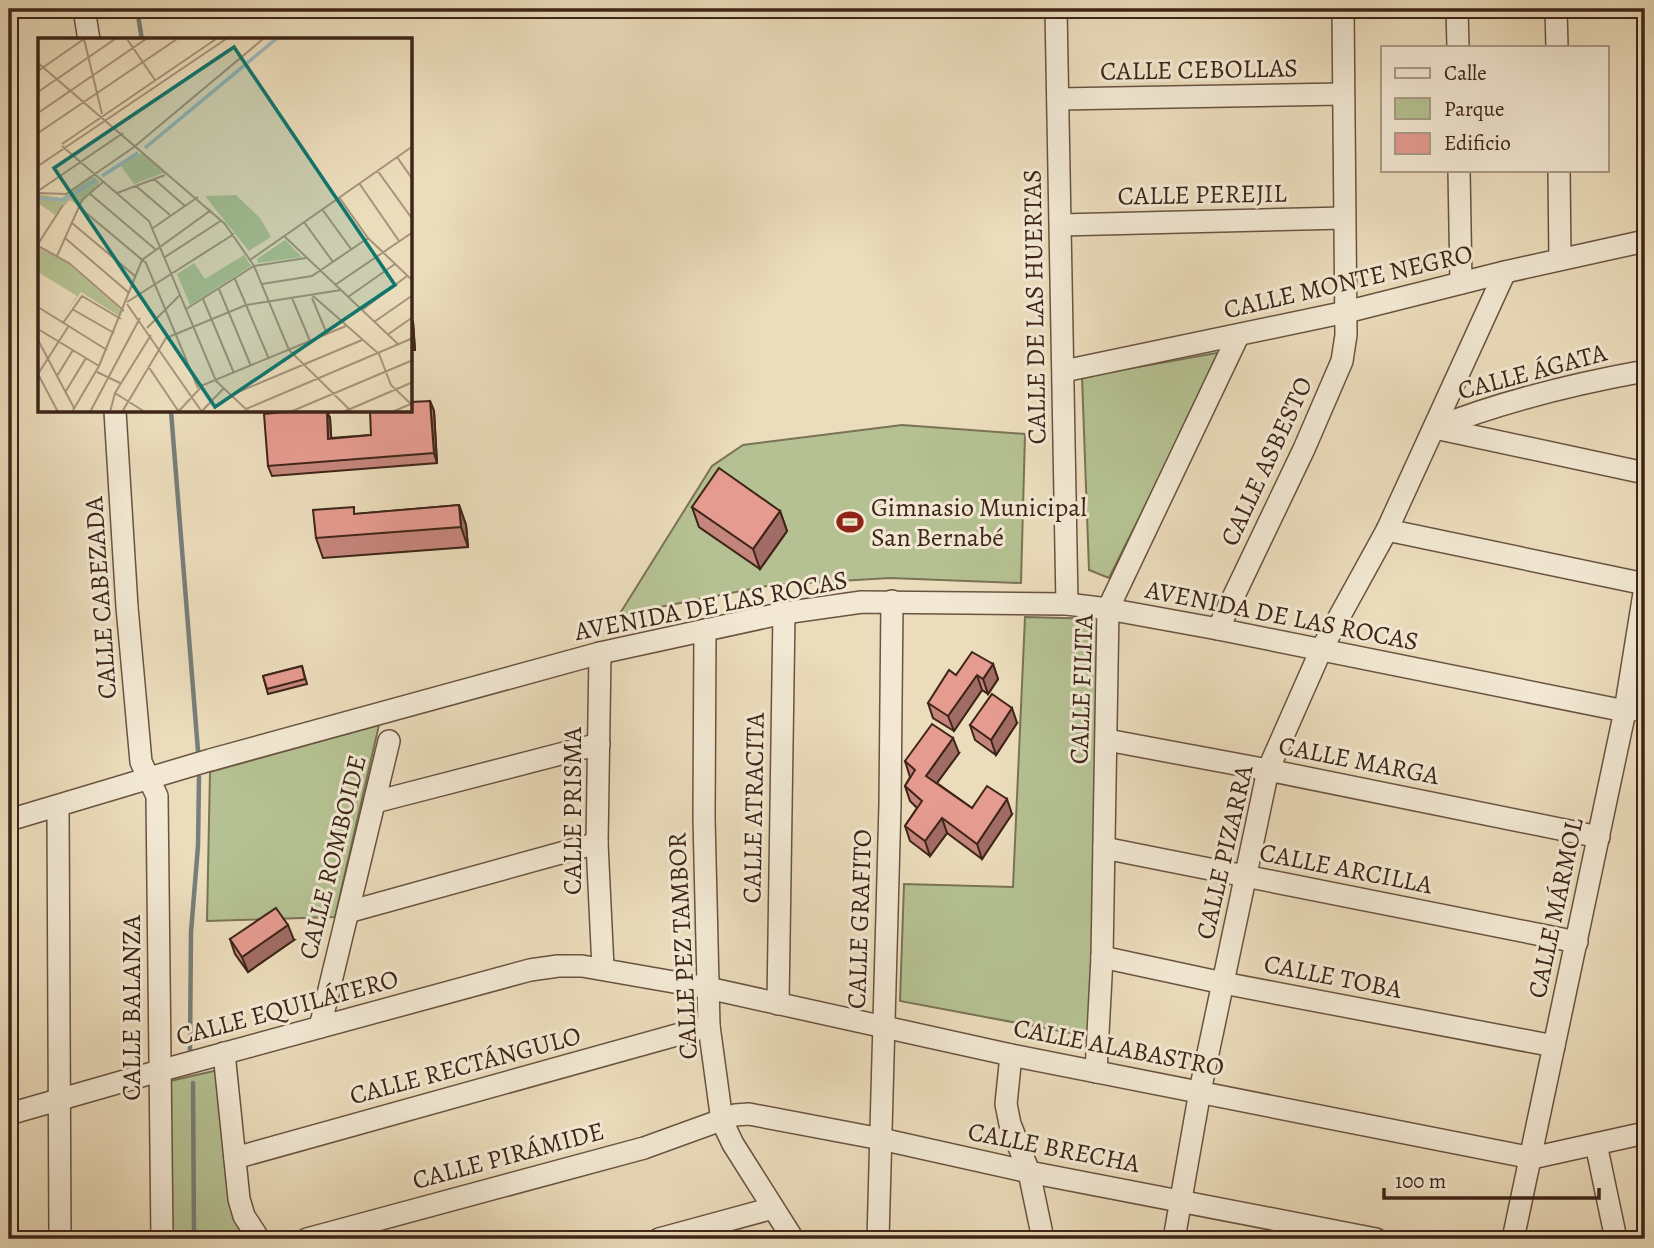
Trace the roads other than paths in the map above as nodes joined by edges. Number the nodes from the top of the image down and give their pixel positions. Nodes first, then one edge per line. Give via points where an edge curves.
1 (84, 9) edge
2 (1056, 9) edge
3 (1343, 9) edge
4 (1457, 9) edge
5 (1556, 9) edge
6 (89, 38) edge
7 (1458, 46) edge
8 (1556, 46) edge
9 (1342, 94) junction
10 (1058, 99) junction
11 (1459, 172) edge
12 (1559, 172) edge
13 (1344, 218) junction
14 (1061, 225) junction
15 (1645, 241) edge
16 (1560, 259) junction
17 (1505, 272) junction
18 (1461, 283) junction
19 (1346, 312) junction
20 (1238, 336) junction
21 (1645, 370) edge
22 (1064, 371) junction
23 (115, 413) edge
24 (1435, 428) junction
25 (1645, 473) edge
26 (1387, 530) junction
27 (1645, 586) edge
28 (892, 601) junction
29 (1067, 604) junction
30 (1108, 609) junction
31 (784, 613) junction
32 (1218, 629) junction
33 (705, 630) junction
34 (1321, 650) junction
35 (600, 653) junction
36 (1635, 709) edge
37 (1107, 740) junction
38 (389, 741) dead end
39 (598, 744) junction
40 (1268, 770) junction
41 (148, 778) junction
42 (375, 802) junction
43 (58, 806) junction
44 (9, 820) edge
45 (1599, 837) junction
46 (597, 843) junction
47 (1104, 848) junction
48 (1245, 877) junction
49 (348, 912) junction
50 (1577, 942) junction
51 (1102, 957) junction
52 (592, 967) junction
53 (1223, 983) junction
54 (708, 988) junction
55 (778, 1004) junction
56 (320, 1027) junction
57 (709, 1027) junction
58 (883, 1028) junction
59 (1554, 1046) junction
60 (224, 1053) junction
61 (1011, 1055) junction
62 (164, 1070) junction
63 (1096, 1072) junction
64 (1200, 1091) junction
65 (60, 1100) junction
66 (9, 1114) edge
67 (722, 1121) junction
68 (1645, 1133) edge
69 (881, 1139) junction
70 (1596, 1144) junction
71 (235, 1158) junction
72 (1532, 1158) junction
73 (1029, 1172) junction
74 (1180, 1200) junction
75 (774, 1208) junction
76 (60, 1239) edge
77 (162, 1239) edge
78 (258, 1239) edge
79 (307, 1239) edge
80 (659, 1239) edge
81 (793, 1239) edge
82 (878, 1239) edge
83 (1043, 1239) edge
84 (1174, 1239) edge
85 (1376, 1239) edge
86 (1513, 1239) edge
87 (1616, 1239) edge

1 - 6 street
2 - 10 street, CALLE DE LAS HUERTAS
3 - 9 street, CALLE ASBESTO
4 - 7 street
5 - 8 street
9 - 10 street, CALLE CEBOLLAS
9 - 13 street, CALLE ASBESTO
10 - 14 street, CALLE DE LAS HUERTAS
11 - 18 street
12 - 16 street
13 - 14 street, CALLE PEREJIL
13 - 19 street, CALLE ASBESTO
14 - 22 street, CALLE DE LAS HUERTAS
15 - 16 street, CALLE MONTE NEGRO
16 - 17 street, CALLE MONTE NEGRO
17 - 18 street, CALLE MONTE NEGRO
17 - 24 street, CALLE PIZARRA
18 - 19 street, CALLE MONTE NEGRO
19 - 20 street, CALLE MONTE NEGRO
19 - 32 street, CALLE ASBESTO via 1342,361
20 - 22 street, CALLE MONTE NEGRO
20 - 30 street, CALLE FILITA
21 - 24 street, CALLE ÁGATA via 1573,384
22 - 29 street, CALLE DE LAS HUERTAS
23 - 41 street, CALLE CABEZADA via 127,607 141,762
24 - 25 street
24 - 26 street, CALLE PIZARRA
26 - 27 street
26 - 34 street, CALLE PIZARRA
27 - 36 street, CALLE MÁRMOL
28 - 29 street, AVENIDA DE LAS ROCAS
28 - 31 street, AVENIDA DE LAS ROCAS
28 - 58 street, CALLE GRAFITO
29 - 30 street, AVENIDA DE LAS ROCAS
30 - 32 street, AVENIDA DE LAS ROCAS
30 - 37 street, CALLE FILITA
31 - 33 street, AVENIDA DE LAS ROCAS
31 - 55 street, CALLE ATRACITA
32 - 34 street, AVENIDA DE LAS ROCAS
33 - 35 street, AVENIDA DE LAS ROCAS
33 - 54 street, CALLE PEZ TAMBOR
34 - 36 street, AVENIDA DE LAS ROCAS
34 - 40 street, CALLE PIZARRA
35 - 39 street, CALLE PRISMA
35 - 41 street, AVENIDA DE LAS ROCAS
36 - 45 street, CALLE MÁRMOL
37 - 40 street, CALLE MARGA
37 - 47 street, CALLE FILITA
38 - 42 street, CALLE ROMBOIDE
39 - 42 street
39 - 46 street, CALLE PRISMA
40 - 45 street, CALLE MARGA
40 - 48 street, CALLE PIZARRA
41 - 43 street, AVENIDA DE LAS ROCAS
41 - 62 street, CALLE BALANZA via 157,796
42 - 49 street, CALLE ROMBOIDE
43 - 44 street, AVENIDA DE LAS ROCAS
43 - 65 street
45 - 50 street, CALLE MÁRMOL
46 - 49 street
46 - 52 street, CALLE PRISMA
47 - 48 street, CALLE ARCILLA
47 - 51 street, CALLE FILITA
48 - 50 street, CALLE ARCILLA
48 - 53 street, CALLE PIZARRA
49 - 56 street, CALLE ROMBOIDE
50 - 59 street, CALLE MÁRMOL
51 - 53 street, CALLE TOBA
51 - 63 street, CALLE FILITA
52 - 54 street, CALLE ALABASTRO
52 - 56 street, CALLE EQUILÁTERO via 530,970
53 - 59 street, CALLE TOBA
53 - 64 street, CALLE PIZARRA
54 - 55 street, CALLE ALABASTRO
54 - 57 street, CALLE PEZ TAMBOR
55 - 58 street, CALLE ALABASTRO
56 - 60 street, CALLE EQUILÁTERO
57 - 67 street, CALLE PEZ TAMBOR
57 - 71 street, CALLE RECTÁNGULO
58 - 61 street, CALLE ALABASTRO
58 - 69 street, CALLE GRAFITO
59 - 72 street, CALLE MÁRMOL
60 - 62 street, CALLE EQUILÁTERO
60 - 71 street
61 - 63 street, CALLE ALABASTRO
61 - 73 street via 1006,1104
62 - 65 street, CALLE EQUILÁTERO
62 - 77 street, CALLE BALANZA
63 - 64 street, CALLE ALABASTRO
64 - 72 street, CALLE ALABASTRO
64 - 74 street, CALLE PIZARRA
65 - 66 street, CALLE EQUILÁTERO
65 - 76 street
67 - 69 street, CALLE BRECHA via 749,1114
67 - 75 street, CALLE PEZ TAMBOR
67 - 79 street, CALLE PIRÁMIDE
68 - 70 street, CALLE ALABASTRO
69 - 73 street, CALLE BRECHA
69 - 82 street, CALLE GRAFITO
70 - 72 street, CALLE ALABASTRO
70 - 87 street
71 - 78 street via 239,1199
72 - 86 street, CALLE MÁRMOL
73 - 74 street, CALLE BRECHA
73 - 83 street
74 - 84 street, CALLE PIZARRA
74 - 85 street, CALLE BRECHA
75 - 80 street
75 - 81 street, CALLE PEZ TAMBOR

